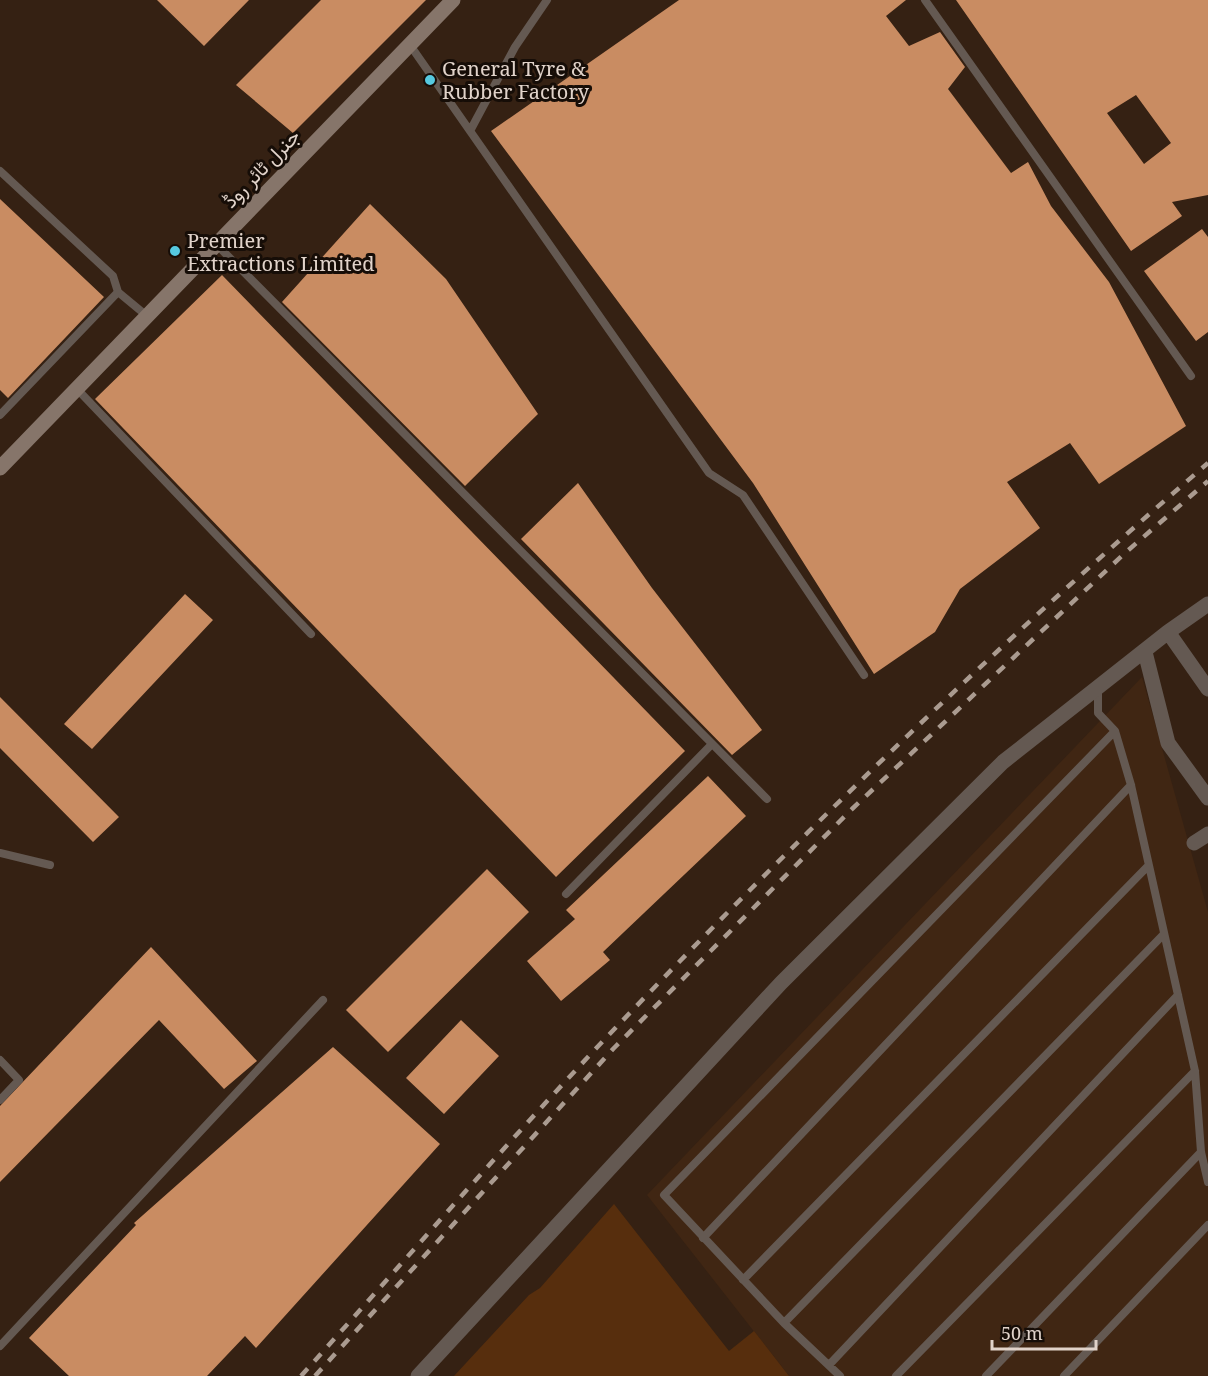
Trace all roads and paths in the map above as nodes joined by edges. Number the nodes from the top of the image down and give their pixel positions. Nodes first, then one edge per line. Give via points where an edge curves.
1 (453, 0) edge
2 (548, 0) edge
3 (925, 0) edge
4 (410, 45) junction
5 (470, 131) junction
6 (0, 171) edge
7 (216, 244) junction
8 (118, 292) junction
9 (147, 316) junction
10 (1191, 376) dead end
11 (77, 389) junction
12 (0, 415) edge
13 (0, 468) edge
14 (1208, 604) edge
15 (1168, 632) junction
16 (311, 634) dead end
17 (1145, 652) junction
18 (864, 675) dead end
19 (1098, 688) junction
20 (1208, 689) edge
21 (1115, 731) junction
22 (712, 744) junction
23 (1131, 785) junction
24 (1208, 798) edge
25 (767, 800) dead end
26 (1208, 834) edge
27 (1194, 843) dead end
28 (0, 853) edge
29 (50, 866) dead end
30 (1148, 866) junction
31 (567, 894) dead end
32 (1163, 935) junction
33 (1178, 995) junction
34 (323, 1000) dead end
35 (0, 1060) edge
36 (1195, 1071) junction
37 (0, 1100) edge
38 (1201, 1152) junction
39 (1208, 1182) edge
40 (1208, 1225) edge
41 (703, 1238) junction
42 (743, 1280) junction
43 (784, 1323) junction
44 (0, 1346) edge
45 (829, 1365) junction
46 (418, 1376) edge
47 (840, 1376) edge
48 (896, 1376) edge
49 (986, 1376) edge
50 (1064, 1376) edge

1 - 4 street, جنرل ٹائر روڈ
2 - 5 lane via 515,47
3 - 10 lane
4 - 5 lane
4 - 7 street, جنرل ٹائر روڈ
5 - 18 lane via 709,473 743,495 751,506
6 - 8 lane via 113,276
7 - 9 street, جنرل ٹائر روڈ
7 - 22 lane
8 - 9 lane
8 - 12 lane
9 - 11 street, جنرل ٹائر روڈ
11 - 13 street, جنرل ٹائر روڈ
11 - 16 lane
14 - 15 street
15 - 17 street
15 - 20 street
17 - 19 street
17 - 24 street via 1168,743
19 - 21 lane via 1098,713
19 - 46 street via 1003,762 781,983
21 - 23 lane
21 - 41 lane via 664,1195
22 - 25 lane
22 - 31 lane
23 - 30 lane
23 - 41 lane
26 - 27 street
28 - 29 lane
30 - 32 lane
30 - 42 lane
32 - 33 lane
32 - 43 lane
33 - 36 lane
33 - 45 lane
34 - 44 lane
35 - 37 lane via 19,1080
36 - 38 lane
36 - 48 lane
38 - 39 lane
38 - 49 lane
40 - 50 lane
41 - 42 lane
42 - 43 lane
43 - 45 lane
45 - 47 lane

